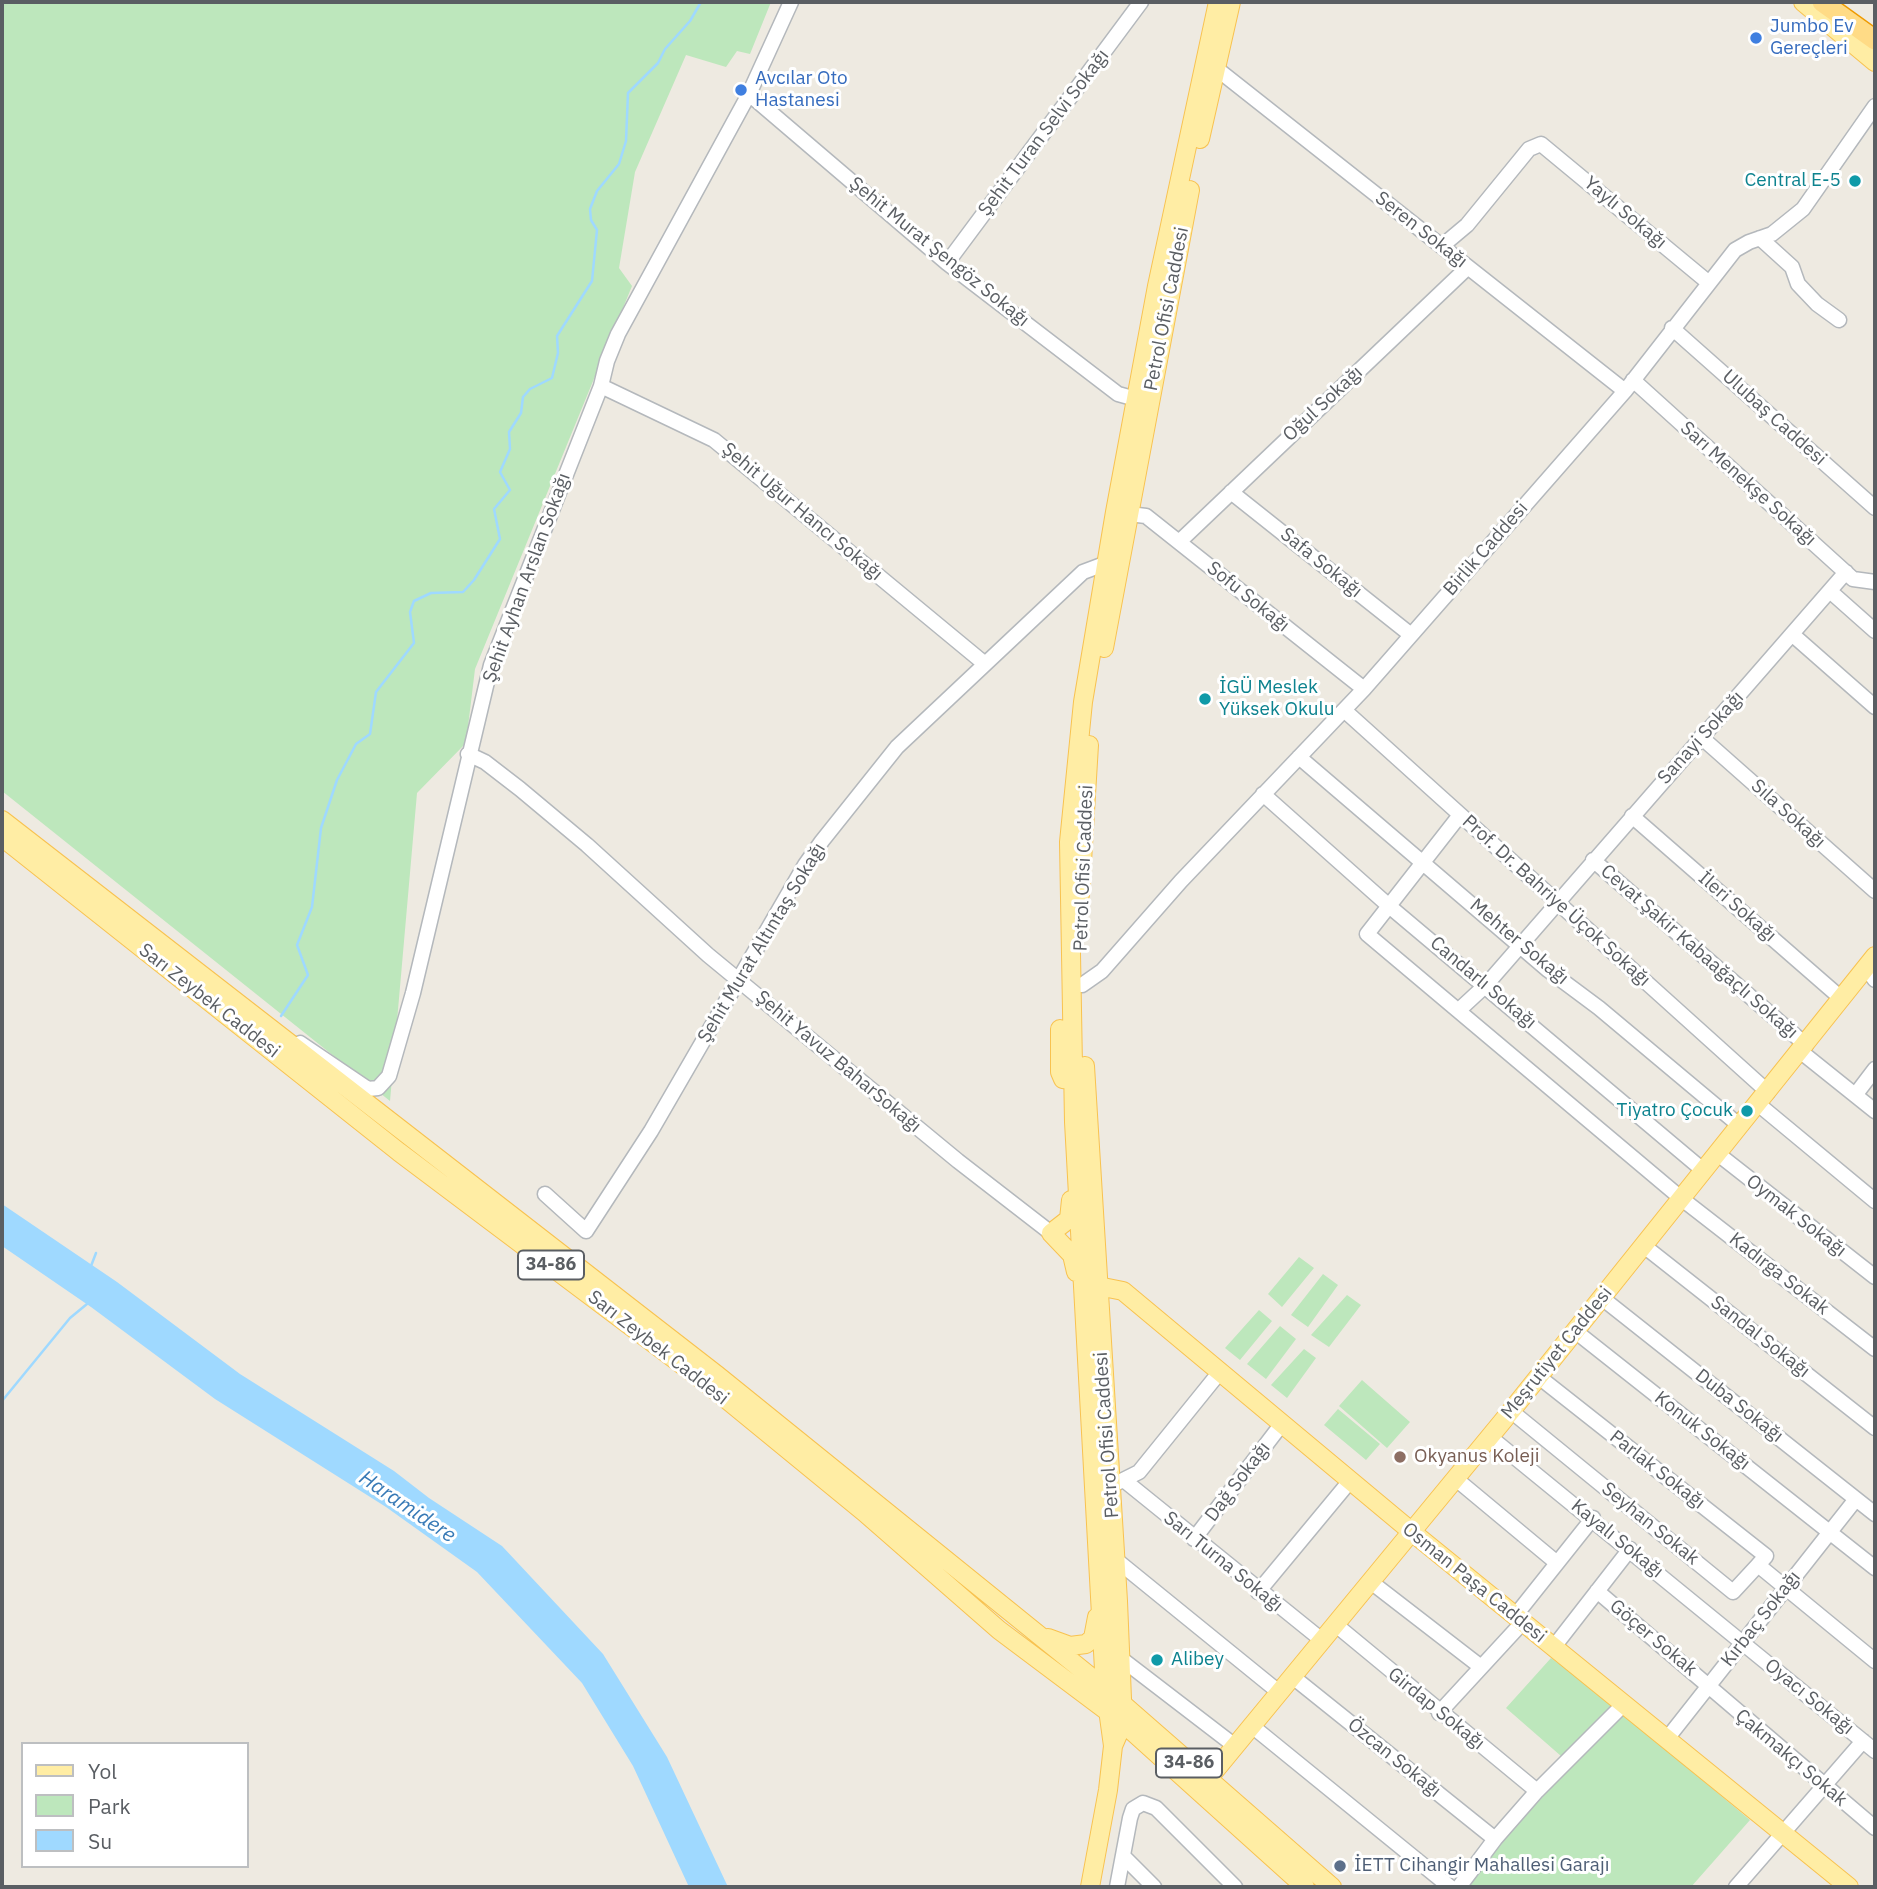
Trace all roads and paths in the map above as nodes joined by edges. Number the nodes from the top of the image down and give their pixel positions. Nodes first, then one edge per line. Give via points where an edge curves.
1 (791, 2) edge
2 (1219, 2) edge
3 (1231, 2) edge
4 (1803, 2) edge
5 (1822, 2) edge
6 (1835, 2) edge
7 (1134, 4) edge
8 (1875, 38) edge
9 (1875, 62) edge
10 (1217, 69) junction
11 (749, 94) junction
12 (1875, 106) edge
13 (1760, 238) junction
14 (1442, 246) junction
15 (947, 263) junction
16 (1468, 267) junction
17 (1709, 283) junction
18 (1839, 320) dead end
19 (1672, 328) junction
20 (601, 386) junction
21 (1629, 386) junction
22 (1136, 400) junction
23 (1231, 492) junction
24 (1875, 508) edge
25 (1122, 513) junction
26 (1179, 542) junction
27 (1107, 563) junction
28 (1846, 572) junction
29 (1871, 582) edge
30 (1831, 592) junction
31 (1875, 631) edge
32 (1411, 635) junction
33 (1793, 635) junction
34 (985, 664) junction
35 (1363, 690) junction
36 (1875, 707) edge
37 (1344, 710) junction
38 (1701, 737) junction
39 (468, 754) junction
40 (1299, 757) junction
41 (1263, 794) junction
42 (1460, 815) junction
43 (1632, 816) junction
44 (2, 820) edge
45 (2, 837) edge
46 (1593, 860) junction
47 (1422, 862) junction
48 (1875, 891) edge
49 (1556, 902) junction
50 (1389, 906) junction
51 (1520, 943) junction
52 (1872, 968) edge
53 (739, 980) junction
54 (1083, 985) junction
55 (1486, 985) junction
56 (221, 992) junction
57 (1842, 999) junction
58 (1459, 1010) junction
59 (1803, 1048) junction
60 (1875, 1069) edge
61 (1079, 1081) junction
62 (1856, 1094) junction
63 (1763, 1098) junction
64 (1875, 1111) edge
65 (1080, 1121) junction
66 (1740, 1126) junction
67 (1718, 1154) junction
68 (1704, 1171) junction
69 (544, 1194) dead end
70 (1682, 1199) junction
71 (1875, 1201) edge
72 (1051, 1233) junction
73 (1644, 1246) junction
74 (1875, 1277) edge
75 (1098, 1286) junction
76 (1602, 1297) junction
77 (1576, 1331) junction
78 (1087, 1340) junction
79 (1875, 1349) edge
80 (1219, 1373) junction
81 (1539, 1377) junction
82 (1511, 1411) junction
83 (1282, 1425) junction
84 (1875, 1428) edge
85 (1490, 1437) junction
86 (1455, 1479) junction
87 (1350, 1481) junction
88 (1118, 1483) junction
89 (1856, 1499) junction
90 (1875, 1514) edge
91 (1592, 1518) junction
92 (1412, 1532) junction
93 (1829, 1532) junction
94 (1194, 1539) junction
95 (1630, 1549) junction
96 (1108, 1562) junction
97 (1557, 1563) junction
98 (1758, 1565) junction
99 (1875, 1568) edge
100 (1371, 1583) junction
101 (1785, 1589) junction
102 (1597, 1591) junction
103 (1258, 1592) junction
104 (1518, 1620) junction
105 (1024, 1624) junction
106 (1336, 1625) junction
107 (1323, 1641) junction
108 (1742, 1643) junction
109 (1553, 1648) junction
110 (1119, 1657) junction
111 (1875, 1661) edge
112 (1481, 1667) junction
113 (1293, 1677) junction
114 (1707, 1687) junction
115 (1105, 1688) junction
116 (1280, 1693) junction
117 (1623, 1705) junction
118 (1118, 1712) junction
119 (1439, 1713) junction
120 (1252, 1726) junction
121 (1666, 1740) junction
122 (1863, 1741) junction
123 (1235, 1746) junction
124 (1875, 1751) edge
125 (1208, 1779) junction
126 (1824, 1786) junction
127 (1537, 1791) junction
128 (1875, 1828) edge
129 (1783, 1834) junction
130 (1495, 1839) junction
131 (1123, 1856) junction
132 (1090, 1887) edge
133 (1117, 1887) edge
134 (1154, 1887) edge
135 (1235, 1887) edge
136 (1305, 1887) edge
137 (1332, 1887) edge
138 (1450, 1887) edge
139 (1459, 1887) edge
140 (1737, 1887) edge
141 (1849, 1887) edge

1 - 11 street, Şehit Ayhan Arslan Sokağı
2 - 22 main road, Petrol Ofisi Caddesi
3 - 10 main road, Petrol Ofisi Caddesi
4 - 9 main road
5 - 8 highway
6 - 8 highway
7 - 15 street, Şehit Turan Selvi Sokağı via 1044,136
10 - 14 street, Seren Sokağı
10 - 25 main road, Petrol Ofisi Caddesi
11 - 15 street, Şehit Murat Şengöz Sokağı
11 - 20 street, Şehit Ayhan Arslan Sokağı via 618,334
12 - 13 street, Birlik Caddesi via 1803,209
13 - 17 street, Birlik Caddesi via 1735,250
13 - 18 street via 1792,267 1798,284 1817,304
14 - 16 street, Seren Sokağı
14 - 17 street, Yaylı Sokağı via 1467,225 1530,149 1541,144
15 - 22 street, Şehit Murat Şengöz Sokağı via 1118,394
16 - 21 street, Seren Sokağı
16 - 23 street, Oğul Sokağı
17 - 19 street, Birlik Caddesi
19 - 21 street, Birlik Caddesi
19 - 24 street, Ulubaş Caddesi
20 - 34 street, Şehit Uğur Hancı Sokağı via 714,440
20 - 39 street, Şehit Ayhan Arslan Sokağı via 491,665
21 - 28 street, Sarı Menekşe Sokağı
21 - 32 street, Birlik Caddesi
22 - 25 main road, Petrol Ofisi Caddesi
23 - 26 street, Oğul Sokağı
23 - 32 street, Safa Sokağı
25 - 26 street, Sofu Sokağı via 1146,516
25 - 27 main road, Petrol Ofisi Caddesi
25 - 54 main road, Petrol Ofisi Caddesi via 1089,750 1081,875
26 - 35 street, Sofu Sokağı
27 - 34 street, Şehit Murat Altıntaş Sokağı via 1083,572
27 - 61 main road, Petrol Ofisi Caddesi via 1083,702 1064,919 1060,1072 1063,1079
28 - 29 street, Sarı Menekşe Sokağı
28 - 30 street, Sanayi Sokağı
30 - 31 street
30 - 33 street, Sanayi Sokağı
32 - 35 street, Birlik Caddesi
33 - 36 street
33 - 38 street, Sanayi Sokağı
34 - 53 street, Şehit Murat Altıntaş Sokağı via 897,747 822,841
35 - 37 street, Birlik Caddesi
37 - 40 street, Birlik Caddesi
37 - 42 street, Prof. Dr. Bahriye Üçok Sokağı
38 - 43 street, Sanayi Sokağı
38 - 48 street, Sıla Sokağı
39 - 53 street, Şehit Yavuz BaharSokağı via 485,762 558,821
39 - 56 street, Şehit Ayhan Arslan Sokağı via 413,993 385,1083 368,1089
40 - 41 street, Birlik Caddesi
40 - 47 street, Mehter Sokağı
41 - 50 street, Candarlı Sokağı
41 - 54 street, Birlik Caddesi via 1102,971
42 - 47 street
42 - 49 street, Prof. Dr. Bahriye Üçok Sokağı
43 - 46 street, Sanayi Sokağı
43 - 57 street, İleri Sokağı
44 - 56 main road, Sarı Zeybek Caddesi / 34-86
45 - 118 main road, Sarı Zeybek Caddesi / 34-86 via 399,1152 709,1385 999,1630
46 - 49 street, Sanayi Sokağı
46 - 59 street, Cevat Şakir Kabaağaçlı Sokağı
47 - 50 street
47 - 51 street, Mehter Sokağı
49 - 51 street, Sanayi Sokağı
49 - 63 street, Prof. Dr. Bahriye Üçok Sokağı
50 - 55 street, Candarlı Sokağı
50 - 58 street, Kadırga Sokak via 1367,934
51 - 55 street, Sanayi Sokağı
51 - 66 street, Mehter Sokağı
52 - 57 main road, Meşrutiyet Caddesi
53 - 69 street, Şehit Murat Altıntaş Sokağı via 652,1131 586,1231
53 - 72 street, Şehit Yavuz BaharSokağı
54 - 61 main road, Petrol Ofisi Caddesi
55 - 58 street, Sanayi Sokağı
55 - 68 street, Candarlı Sokağı
56 - 105 main road, Sarı Zeybek Caddesi / 34-86 via 717,1375
57 - 59 main road, Meşrutiyet Caddesi
58 - 70 street, Kadırga Sokak
59 - 62 street, Cevat Şakir Kabaağaçlı Sokağı
59 - 63 main road, Meşrutiyet Caddesi
60 - 62 street
61 - 65 main road, Petrol Ofisi Caddesi
62 - 64 street, Cevat Şakir Kabaağaçlı Sokağı
63 - 66 main road, Meşrutiyet Caddesi
63 - 71 street, Prof. Dr. Bahriye Üçok Sokağı
65 - 72 main road via 1068,1137 1072,1211 1065,1225
65 - 75 main road, Petrol Ofisi Caddesi via 1095,1124 1100,1136
65 - 78 main road, Petrol Ofisi Caddesi
66 - 67 main road, Meşrutiyet Caddesi
67 - 68 main road, Meşrutiyet Caddesi
67 - 74 street, Oymak Sokağı
68 - 70 main road, Meşrutiyet Caddesi
70 - 73 main road, Meşrutiyet Caddesi
70 - 79 street, Kadırga Sokak
72 - 78 main road via 1074,1261
73 - 76 main road, Meşrutiyet Caddesi
73 - 84 street, Sandal Sokağı
75 - 80 main road, Osman Paşa Caddesi via 1123,1291
75 - 88 main road, Petrol Ofisi Caddesi
76 - 77 main road, Meşrutiyet Caddesi
76 - 89 street, Duba Sokağı
77 - 81 main road, Meşrutiyet Caddesi
77 - 93 street, Konuk Sokağı
78 - 96 main road, Petrol Ofisi Caddesi
80 - 83 main road, Osman Paşa Caddesi
80 - 88 street via 1139,1472
81 - 82 main road, Meşrutiyet Caddesi
81 - 98 street, Parlak Sokağı via 1766,1556
82 - 85 main road, Meşrutiyet Caddesi
82 - 98 street, Seyhan Sokak via 1733,1592
83 - 87 main road, Osman Paşa Caddesi
83 - 94 street, Dağ Sokağı
85 - 86 main road, Meşrutiyet Caddesi
85 - 91 street, Kayalı Sokağı
86 - 92 main road, Meşrutiyet Caddesi
86 - 97 street
87 - 92 main road, Osman Paşa Caddesi
87 - 103 street
88 - 94 street, Sarı Turna Sokağı
88 - 96 main road, Petrol Ofisi Caddesi
89 - 90 street, Duba Sokağı
89 - 93 street, Kırbaç Sokağı
91 - 95 street, Kayalı Sokağı
91 - 97 street
92 - 100 main road, Meşrutiyet Caddesi
92 - 104 main road, Osman Paşa Caddesi
93 - 99 street, Konuk Sokağı
93 - 101 street, Kırbaç Sokağı
94 - 103 street, Sarı Turna Sokağı
95 - 102 street
95 - 108 street, Kayalı Sokağı
96 - 105 main road via 1096,1628 1086,1644 1062,1644
96 - 110 main road, Petrol Ofisi Caddesi
96 - 115 main road, Petrol Ofisi Caddesi
96 - 116 street
97 - 104 street
98 - 101 street
100 - 106 main road, Meşrutiyet Caddesi
100 - 112 street
101 - 108 street, Kırbaç Sokağı
101 - 111 street
102 - 109 street
102 - 114 street, Göçer Sokak
103 - 107 street, Sarı Turna Sokağı
104 - 109 main road, Osman Paşa Caddesi
104 - 112 street
105 - 115 main road, Sarı Zeybek Caddesi / 34-86
106 - 107 main road, Meşrutiyet Caddesi
106 - 119 street, Girdap Sokağı
107 - 113 main road, Meşrutiyet Caddesi
108 - 114 street, Kırbaç Sokağı
108 - 122 street, Oyacı Sokağı
109 - 117 main road, Osman Paşa Caddesi
110 - 118 main road, Petrol Ofisi Caddesi
110 - 123 street
112 - 119 street
113 - 116 main road, Meşrutiyet Caddesi
113 - 130 street, Özcan Sokağı
114 - 121 street, Kırbaç Sokağı
114 - 126 street, Çakmakçı Sokak
115 - 118 main road, Petrol Ofisi Caddesi
116 - 120 main road, Meşrutiyet Caddesi
117 - 121 main road, Osman Paşa Caddesi
117 - 127 street
118 - 125 main road, 34-86
118 - 132 main road, Petrol Ofisi Caddesi
118 - 136 main road
119 - 127 street, Girdap Sokağı
120 - 123 main road, Meşrutiyet Caddesi
120 - 138 street
121 - 129 main road, Osman Paşa Caddesi
122 - 124 street, Oyacı Sokağı
122 - 126 street
123 - 125 main road, Meşrutiyet Caddesi
125 - 137 main road, 34-86
126 - 128 street, Çakmakçı Sokak
126 - 129 street
127 - 130 street
129 - 140 street
129 - 141 main road, Osman Paşa Caddesi
130 - 139 street
131 - 133 street
131 - 134 street
131 - 135 street via 1133,1810 1149,1804

